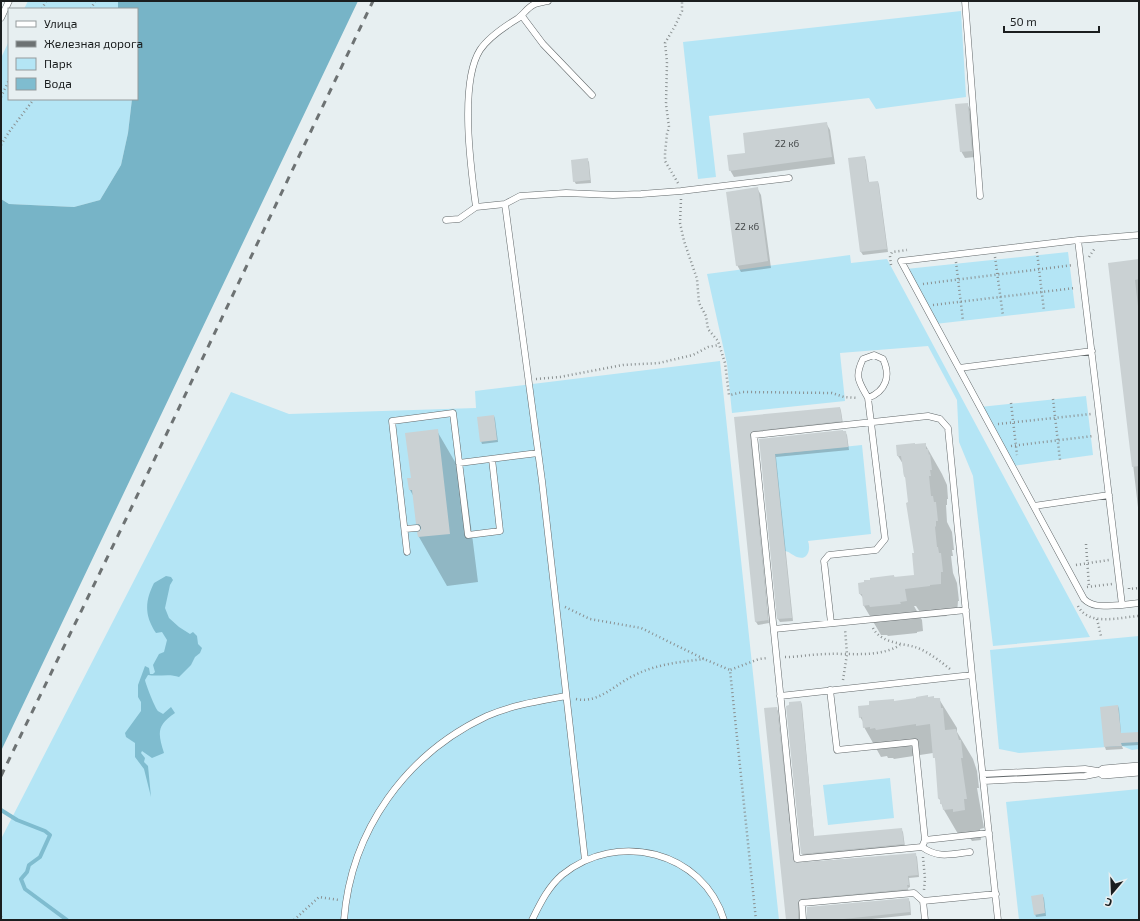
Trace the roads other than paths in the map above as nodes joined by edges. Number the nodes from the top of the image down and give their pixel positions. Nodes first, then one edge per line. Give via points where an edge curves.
1 (9, 1) edge
2 (548, 1) edge
3 (965, 1) edge
4 (522, 16) junction
5 (1, 18) edge
6 (592, 95) dead end
7 (789, 178) dead end
8 (980, 196) dead end
9 (505, 204) junction
10 (476, 207) junction
11 (446, 220) dead end
12 (1139, 235) edge
13 (1078, 240) junction
14 (1092, 351) junction
15 (959, 368) junction
16 (868, 398) junction
17 (872, 423) junction
18 (538, 453) junction
19 (492, 459) junction
20 (459, 463) junction
21 (1109, 495) junction
22 (1034, 506) junction
23 (417, 528) dead end
24 (405, 529) junction
25 (407, 552) dead end
26 (1139, 603) edge
27 (1122, 604) junction
28 (966, 610) junction
29 (831, 623) junction
30 (774, 630) junction
31 (972, 675) junction
32 (830, 690) junction
33 (566, 696) junction
34 (780, 696) junction
35 (1139, 769) edge
36 (1104, 772) junction
37 (983, 774) junction
38 (984, 781) junction
39 (989, 833) junction
40 (925, 840) junction
41 (922, 847) junction
42 (970, 852) dead end
43 (585, 860) junction
44 (996, 894) junction
45 (923, 901) junction
46 (344, 920) edge
47 (532, 920) edge
48 (724, 920) edge
49 (803, 920) edge
50 (925, 920) edge
51 (998, 920) edge

1 - 5 lane
2 - 4 lane via 532,5
3 - 8 lane
4 - 6 lane via 543,44
4 - 10 lane via 501,29 480,50 472,71 469,150
7 - 9 lane via 613,196 566,193 520,196
9 - 10 lane
9 - 18 lane
10 - 11 lane via 459,219
12 - 13 lane
13 - 14 lane
13 - 15 lane via 901,261
14 - 15 lane
14 - 21 lane
15 - 22 lane
16 - 16 lane via 857,370 863,359 874,356 883,359 887,368 887,378 881,391
16 - 17 lane
17 - 28 lane via 928,416 940,419 948,428
17 - 29 lane via 885,539 876,550 829,555 824,561
17 - 30 lane via 754,435
18 - 19 lane
18 - 33 lane
19 - 20 lane
19 - 20 lane via 500,531 468,535
20 - 24 lane via 453,413 392,421
21 - 22 lane
21 - 27 lane
22 - 27 lane via 1084,599 1094,606
23 - 24 lane
24 - 25 lane
26 - 27 lane
28 - 29 lane
28 - 31 lane
29 - 30 lane
30 - 34 lane
31 - 32 lane
31 - 37 lane
32 - 34 lane
32 - 40 lane via 838,750 915,742
33 - 43 lane
33 - 46 lane via 526,703 488,716 452,735 420,760 393,790 371,824 355,862 345,902
34 - 41 lane via 797,859
35 - 36 street
36 - 37 lane via 1085,769
36 - 38 lane via 1086,776
37 - 38 lane
38 - 39 lane
39 - 40 lane
39 - 44 lane
40 - 41 lane
41 - 42 lane via 931,854
43 - 47 lane via 562,875 543,896
43 - 48 lane via 615,851 647,852 677,862 702,881 720,907
44 - 45 lane
44 - 51 lane
45 - 49 lane via 914,893 802,903
45 - 50 lane

